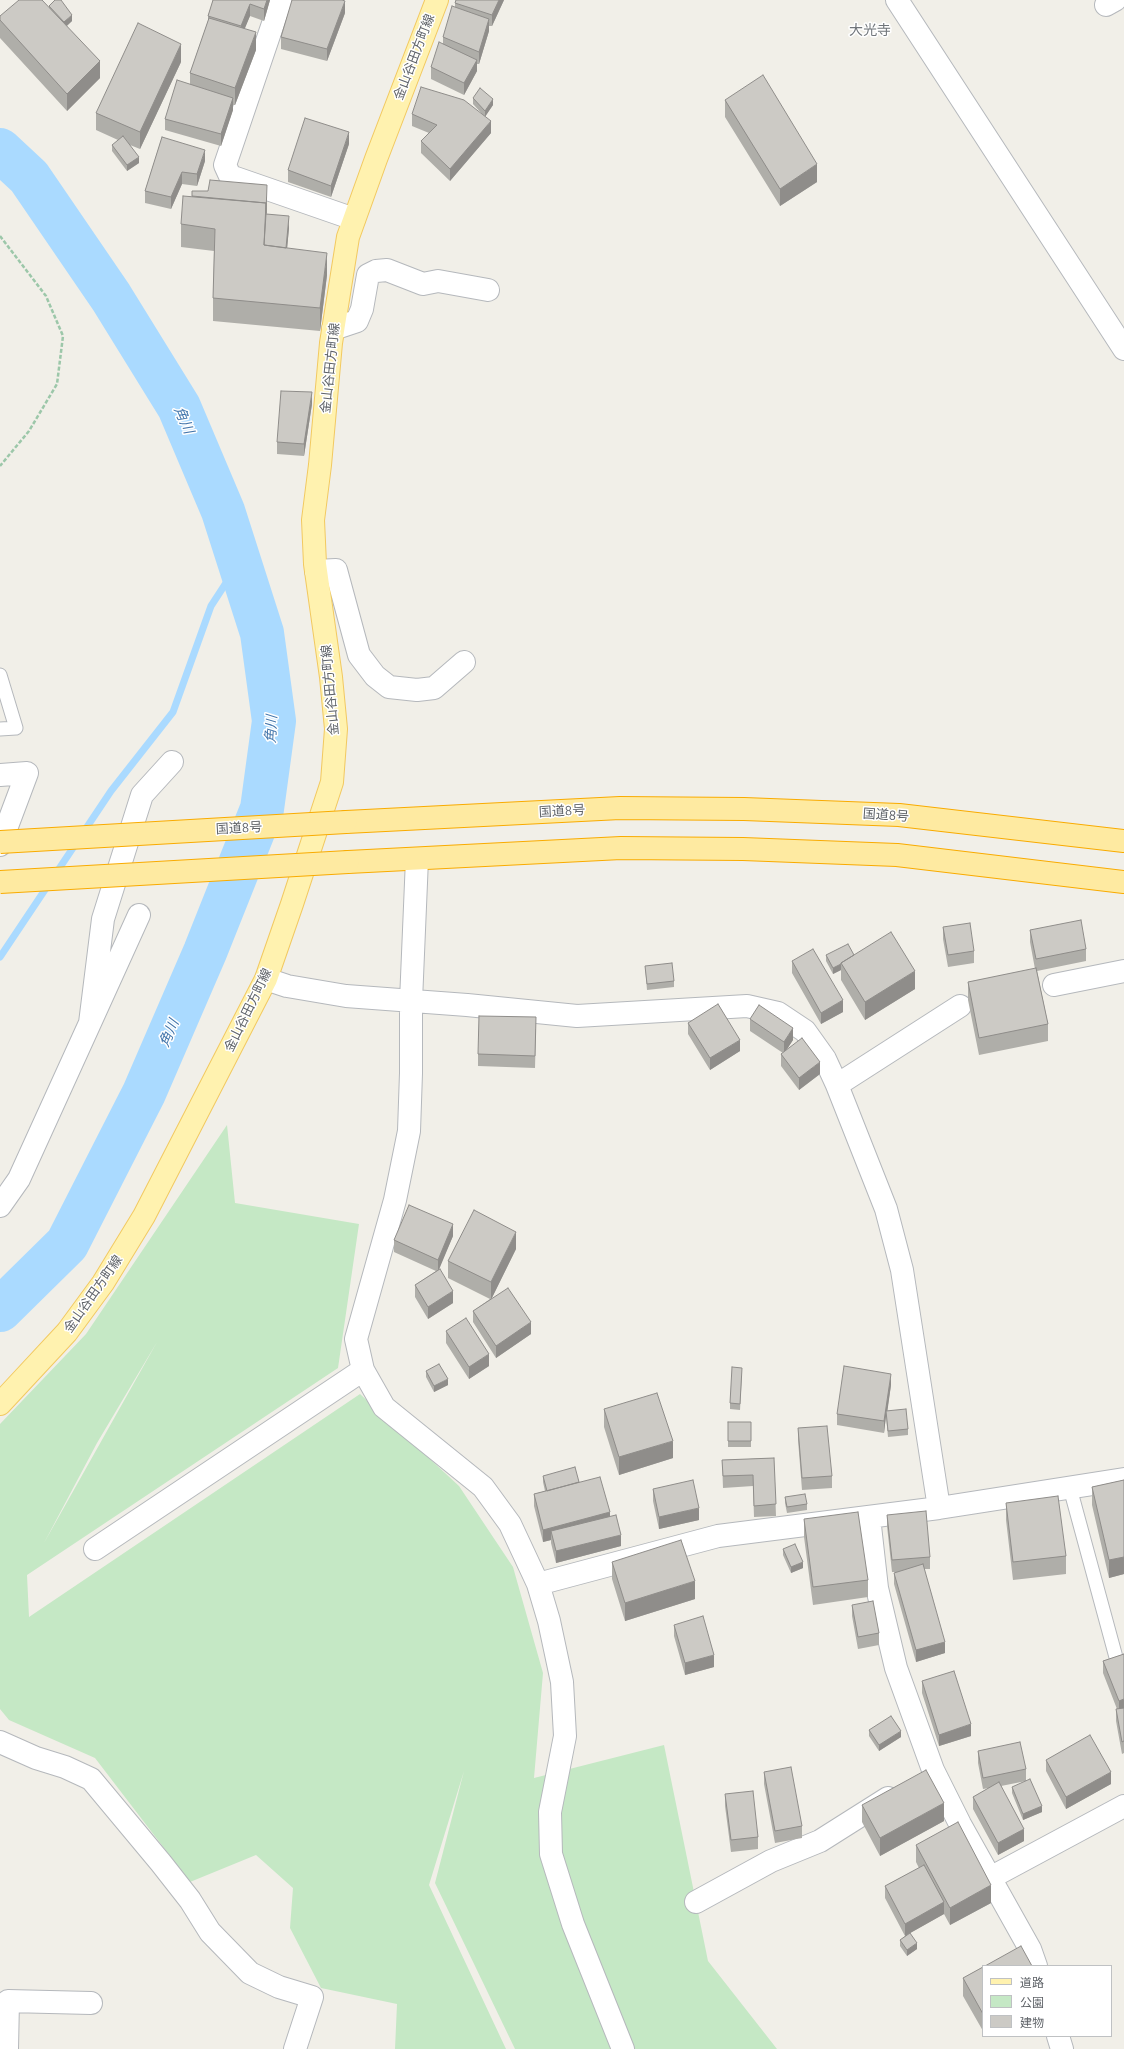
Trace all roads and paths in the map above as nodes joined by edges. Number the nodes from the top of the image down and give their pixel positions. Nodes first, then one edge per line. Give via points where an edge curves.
1 (281, 0) edge
2 (437, 0) edge
3 (897, 0) edge
4 (354, 219) junction
5 (0, 236) edge
6 (488, 290) dead end
7 (333, 329) junction
8 (1124, 349) edge
9 (0, 466) edge
10 (316, 571) junction
11 (464, 662) dead end
12 (0, 676) edge
13 (0, 729) edge
14 (172, 762) dead end
15 (0, 775) edge
16 (0, 842) edge
17 (1124, 842) edge
18 (0, 845) edge
19 (416, 859) junction
20 (0, 882) edge
21 (1124, 882) edge
22 (139, 915) dead end
23 (1124, 971) edge
24 (266, 979) junction
25 (1054, 985) dead end
26 (411, 1001) junction
27 (960, 1006) dead end
28 (90, 1023) junction
29 (837, 1085) junction
30 (0, 1206) edge
31 (363, 1370) junction
32 (0, 1404) edge
33 (1124, 1480) edge
34 (1070, 1488) junction
35 (939, 1508) junction
36 (869, 1517) junction
37 (95, 1549) dead end
38 (538, 1584) junction
39 (1117, 1661) edge
40 (0, 1742) edge
41 (933, 1770) junction
42 (1124, 1806) edge
43 (990, 1878) junction
44 (696, 1902) dead end
45 (1036, 1965) edge
46 (4, 2001) edge
47 (91, 2003) dead end
48 (1058, 2037) edge
49 (7, 2049) edge
50 (295, 2049) edge
51 (623, 2049) edge
52 (1062, 2049) edge

1 - 4 street via 225,165 230,176
2 - 4 main road, 金山谷田方町線
3 - 8 street
4 - 7 main road, 金山谷田方町線 via 348,238
5 - 9 path via 46,296 63,336 57,384 29,431
6 - 7 street via 438,281 423,284 387,270 376,271 368,275 362,309 357,321
7 - 10 main road, 金山谷田方町線 via 313,520
10 - 11 street via 336,570 359,655 375,676 389,687 417,690 434,688
10 - 24 main road, 金山谷田方町線 via 336,729 332,782
12 - 13 lane via 16,728
14 - 28 street via 142,795 103,919
15 - 18 street via 27,773
16 - 17 highway, 国道8号, bridge via 620,808 744,809 899,815
19 - 20 highway, bridge
19 - 21 highway via 622,848 743,849 897,855
19 - 26 street
22 - 28 street
23 - 25 street
24 - 26 street via 287,986 346,996
24 - 32 main road, 金山谷田方町線 via 144,1216 103,1283 67,1332
26 - 29 street via 577,1016 747,1006 778,1013 806,1031 825,1059
26 - 31 street via 409,1131 395,1200 356,1339
27 - 29 street
28 - 30 street via 19,1180
29 - 35 street via 886,1209 902,1270
31 - 37 street
31 - 38 street via 384,1407 483,1487 510,1524
33 - 34 street
34 - 35 street
34 - 39 lane
35 - 36 street
36 - 38 street via 718,1536
36 - 41 street via 877,1588 896,1668
38 - 51 street via 562,1682 565,1736 550,1812 551,1854 573,1924
40 - 50 street via 91,1779 161,1862 210,1932 250,1973 279,1987 312,1997
41 - 43 street
41 - 44 street via 820,1841 771,1861
42 - 43 street
43 - 45 street via 1030,1949
46 - 47 street
46 - 49 street
48 - 52 street

